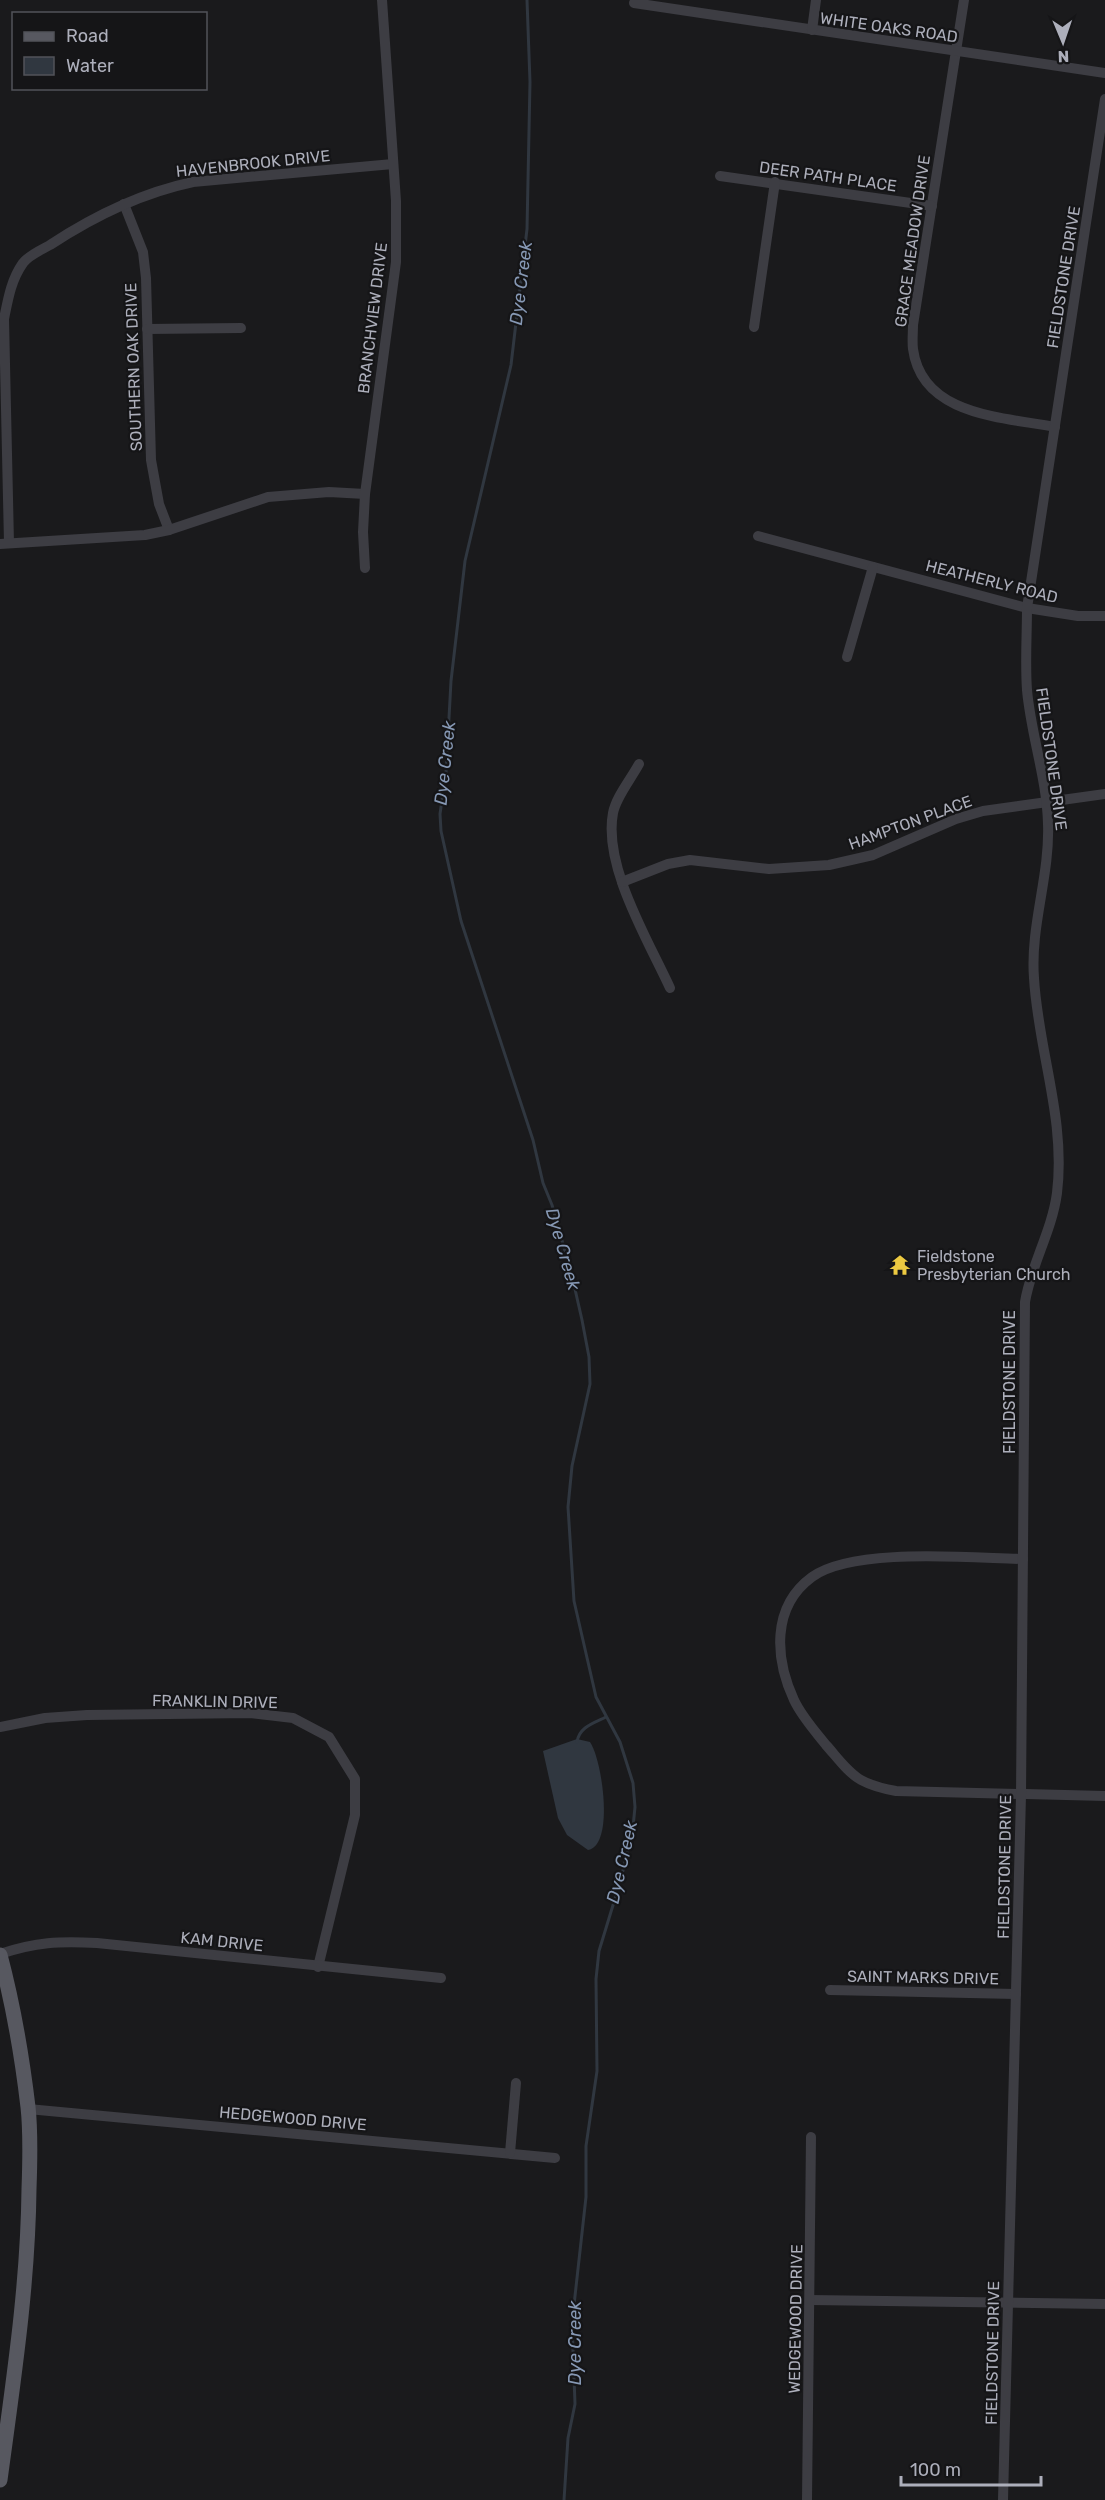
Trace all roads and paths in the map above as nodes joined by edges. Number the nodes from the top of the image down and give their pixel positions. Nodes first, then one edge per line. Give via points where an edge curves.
1 (382, 0) edge
2 (816, 0) edge
3 (964, 0) edge
4 (634, 3) dead end
5 (812, 30) junction
6 (956, 52) junction
7 (1105, 73) edge
8 (1105, 99) edge
9 (393, 164) junction
10 (720, 176) dead end
11 (776, 182) junction
12 (124, 204) junction
13 (932, 206) junction
14 (754, 327) dead end
15 (241, 328) dead end
16 (147, 329) junction
17 (2, 412) edge
18 (1055, 427) junction
19 (365, 494) junction
20 (169, 530) junction
21 (758, 536) dead end
22 (4, 544) edge
23 (873, 567) junction
24 (364, 568) dead end
25 (1027, 608) junction
26 (1105, 616) edge
27 (847, 657) dead end
28 (639, 764) dead end
29 (1105, 794) edge
30 (1046, 802) junction
31 (622, 882) junction
32 (670, 988) dead end
33 (1023, 1559) junction
34 (0, 1727) edge
35 (1021, 1795) junction
36 (1105, 1796) edge
37 (0, 1954) edge
38 (318, 1967) junction
39 (441, 1978) dead end
40 (830, 1990) dead end
41 (1016, 1994) junction
42 (516, 2083) dead end
43 (28, 2109) junction
44 (811, 2137) dead end
45 (510, 2153) junction
46 (555, 2158) dead end
47 (810, 2300) junction
48 (1008, 2302) junction
49 (1105, 2304) edge
50 (0, 2480) edge
51 (807, 2500) edge
52 (1004, 2500) edge

1 - 9 street, BRANCHVIEW DRIVE
2 - 5 street
3 - 6 street, GRACE MEADOW DRIVE
4 - 5 street, WHITE OAKS ROAD
5 - 6 street, WHITE OAKS ROAD
6 - 7 street, WHITE OAKS ROAD
6 - 13 street, GRACE MEADOW DRIVE
8 - 18 street, FIELDSTONE DRIVE
9 - 12 street, HAVENBROOK DRIVE via 193,182
9 - 19 street, BRANCHVIEW DRIVE via 396,262
10 - 11 street, DEER PATH PLACE
11 - 13 street, DEER PATH PLACE
11 - 14 street
12 - 16 street, SOUTHERN OAK DRIVE via 143,252
12 - 17 street, HAVENBROOK DRIVE via 74,229 25,261 11,284 4,319
13 - 18 street, GRACE MEADOW DRIVE via 913,325 913,349 920,371 933,390 952,404 974,412
15 - 16 street
16 - 20 street, SOUTHERN OAK DRIVE via 151,460 159,504
17 - 22 street, HAVENBROOK DRIVE
18 - 25 street, FIELDSTONE DRIVE
19 - 20 street via 329,492 268,497
19 - 24 street, BRANCHVIEW DRIVE
20 - 22 street
21 - 23 street, HEATHERLY ROAD
23 - 25 street, HEATHERLY ROAD
23 - 27 street
25 - 26 street, HEATHERLY ROAD
25 - 30 street, FIELDSTONE DRIVE via 1027,690
28 - 31 street via 614,811 611,835
29 - 30 street, HAMPTON PLACE
30 - 31 street, HAMPTON PLACE via 974,813 873,855 829,865 768,869 690,860
30 - 33 street, FIELDSTONE DRIVE via 1047,859 1033,975 1058,1125 1057,1194 1024,1302
31 - 32 street
33 - 35 street, FIELDSTONE DRIVE
33 - 35 street via 883,1557 835,1566 812,1576 794,1594 783,1615 778,1644 783,1674 795,1702 845,1768 861,1780 896,1791
34 - 38 street, FRANKLIN DRIVE via 87,1715 250,1713 293,1718 329,1737 355,1779 356,1815
35 - 36 street
35 - 41 street, FIELDSTONE DRIVE
37 - 38 street, KAM DRIVE via 53,1941 97,1942
37 - 43 main road
38 - 39 street, KAM DRIVE
40 - 41 street, SAINT MARKS DRIVE
41 - 48 street, FIELDSTONE DRIVE
42 - 45 street
43 - 45 street, HEDGEWOOD DRIVE
43 - 50 main road via 29,2248
44 - 47 street, WEDGEWOOD DRIVE
45 - 46 street, HEDGEWOOD DRIVE
47 - 48 street
47 - 51 street, WEDGEWOOD DRIVE
48 - 49 street
48 - 52 street, FIELDSTONE DRIVE

